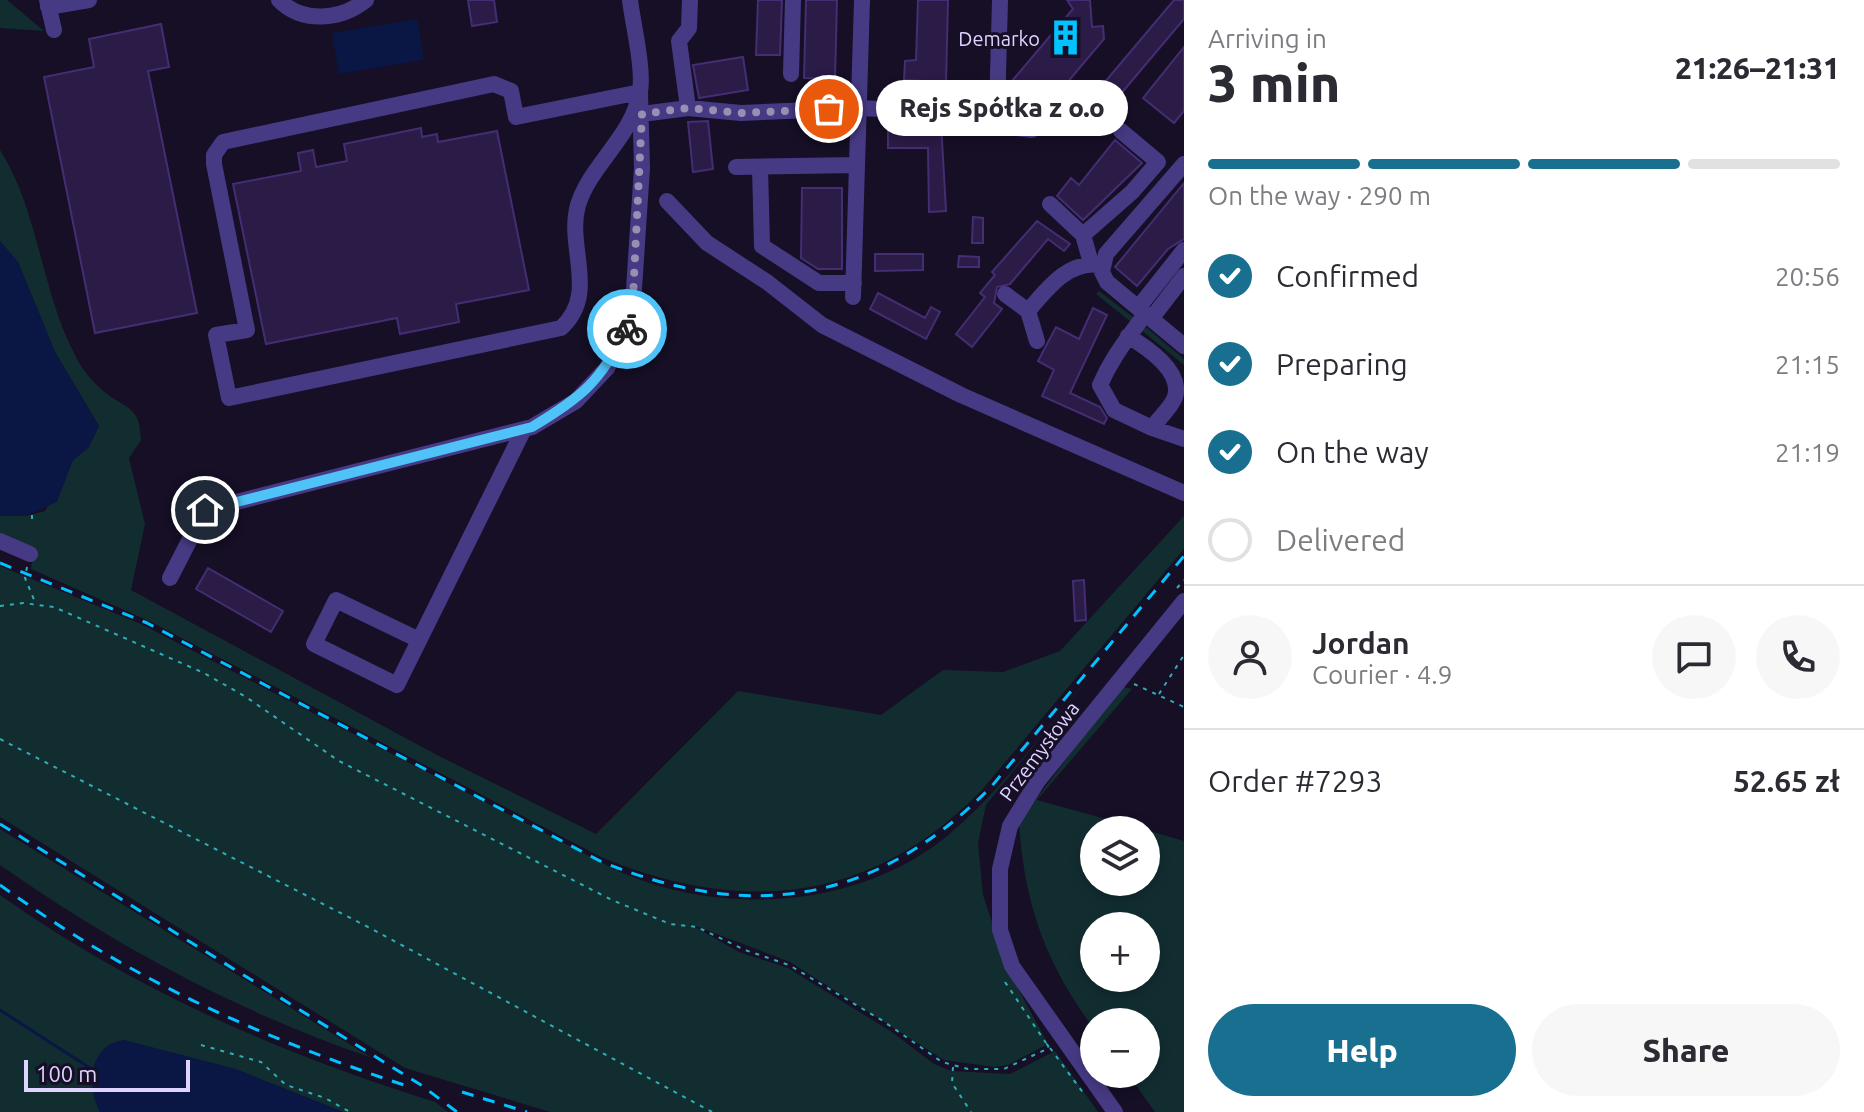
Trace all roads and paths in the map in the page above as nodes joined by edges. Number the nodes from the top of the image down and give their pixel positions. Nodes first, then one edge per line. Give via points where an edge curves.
1 (89, 0) edge
2 (279, 0) edge
3 (366, 0) edge
4 (630, 0) edge
5 (690, 0) edge
6 (793, 0) edge
7 (862, 0) edge
8 (1000, 0) edge
9 (47, 3) edge
10 (54, 30) dead end
11 (791, 74) dead end
12 (640, 92) junction
13 (688, 108) junction
14 (858, 108) junction
15 (929, 111) dead end
16 (642, 114) junction
17 (1032, 130) dead end
18 (1121, 131) dead end
19 (1184, 164) edge
20 (857, 165) junction
21 (736, 167) dead end
22 (760, 167) junction
23 (1153, 169) junction
24 (1169, 182) junction
25 (667, 201) dead end
26 (1050, 204) dead end
27 (1083, 235) junction
28 (1184, 250) edge
29 (1096, 264) junction
30 (1183, 278) edge
31 (1005, 294) dead end
32 (1028, 311) junction
33 (1145, 313) junction
34 (1128, 336) junction
35 (1037, 341) dead end
36 (1184, 346) edge
37 (1152, 428) junction
38 (524, 429) junction
39 (1184, 439) edge
40 (1184, 493) edge
41 (32, 512) dead end
42 (32, 519) dead end
43 (0, 541) edge
44 (30, 554) joint
45 (170, 578) dead end
46 (1184, 580) edge
47 (1179, 596) edge
48 (36, 605) junction
49 (0, 606) edge
50 (419, 640) junction
51 (1184, 655) edge
52 (1121, 676) junction
53 (1159, 695) junction
54 (1184, 707) edge
55 (0, 739) edge
56 (1000, 973) dead end
57 (1054, 1042) junction
58 (201, 1045) dead end
59 (953, 1066) junction
60 (1085, 1095) dead end
61 (350, 1112) edge
62 (712, 1112) edge
63 (971, 1112) edge
64 (1115, 1112) edge

1 - 9 street
2 - 3 street via 298,12 331,17
4 - 12 street
5 - 13 street via 689,28 679,41
6 - 11 street
7 - 14 street
8 - 17 street via 997,112 1010,127
9 - 10 street
12 - 12 street via 617,145 579,202 579,301 561,328 229,398 216,335 247,330 214,164 223,142 494,84 511,91 516,117
12 - 16 street
13 - 14 street via 741,113
13 - 16 street
14 - 15 street
14 - 20 street
16 - 38 street via 632,319 607,368 576,401
18 - 23 street via 1158,162
19 - 24 street
20 - 22 street
20 - 22 street via 853,290 819,283 762,246
21 - 22 street
23 - 24 street
23 - 27 street
24 - 29 street
25 - 40 street via 707,243 822,325 961,395
26 - 27 street
27 - 29 street
28 - 33 street
29 - 32 street via 1057,276
29 - 33 street via 1107,282
30 - 33 street
31 - 32 street
32 - 35 street
33 - 34 street
33 - 36 street
34 - 37 street via 1157,356 1176,382 1175,396
34 - 37 street via 1100,385 1114,410
37 - 39 street
38 - 45 street via 205,510
38 - 50 street
41 - 42 path
43 - 44 street
44 - 48 path via 25,578
46 - 47 path
47 - 52 street, Przemysłowa
48 - 49 path
48 - 59 path via 100,625 204,673 339,761 612,900 789,965
50 - 50 street via 336,600 314,644 397,685
51 - 53 path
52 - 53 path
52 - 57 street, Przemysłowa via 1037,782 1004,841 1000,930 1012,966
53 - 54 path
55 - 62 path via 370,928
56 - 57 path
57 - 59 path via 1004,1069
57 - 60 path
57 - 64 street, Przemysłowa
58 - 61 path via 261,1062 286,1085
59 - 63 path via 952,1083

